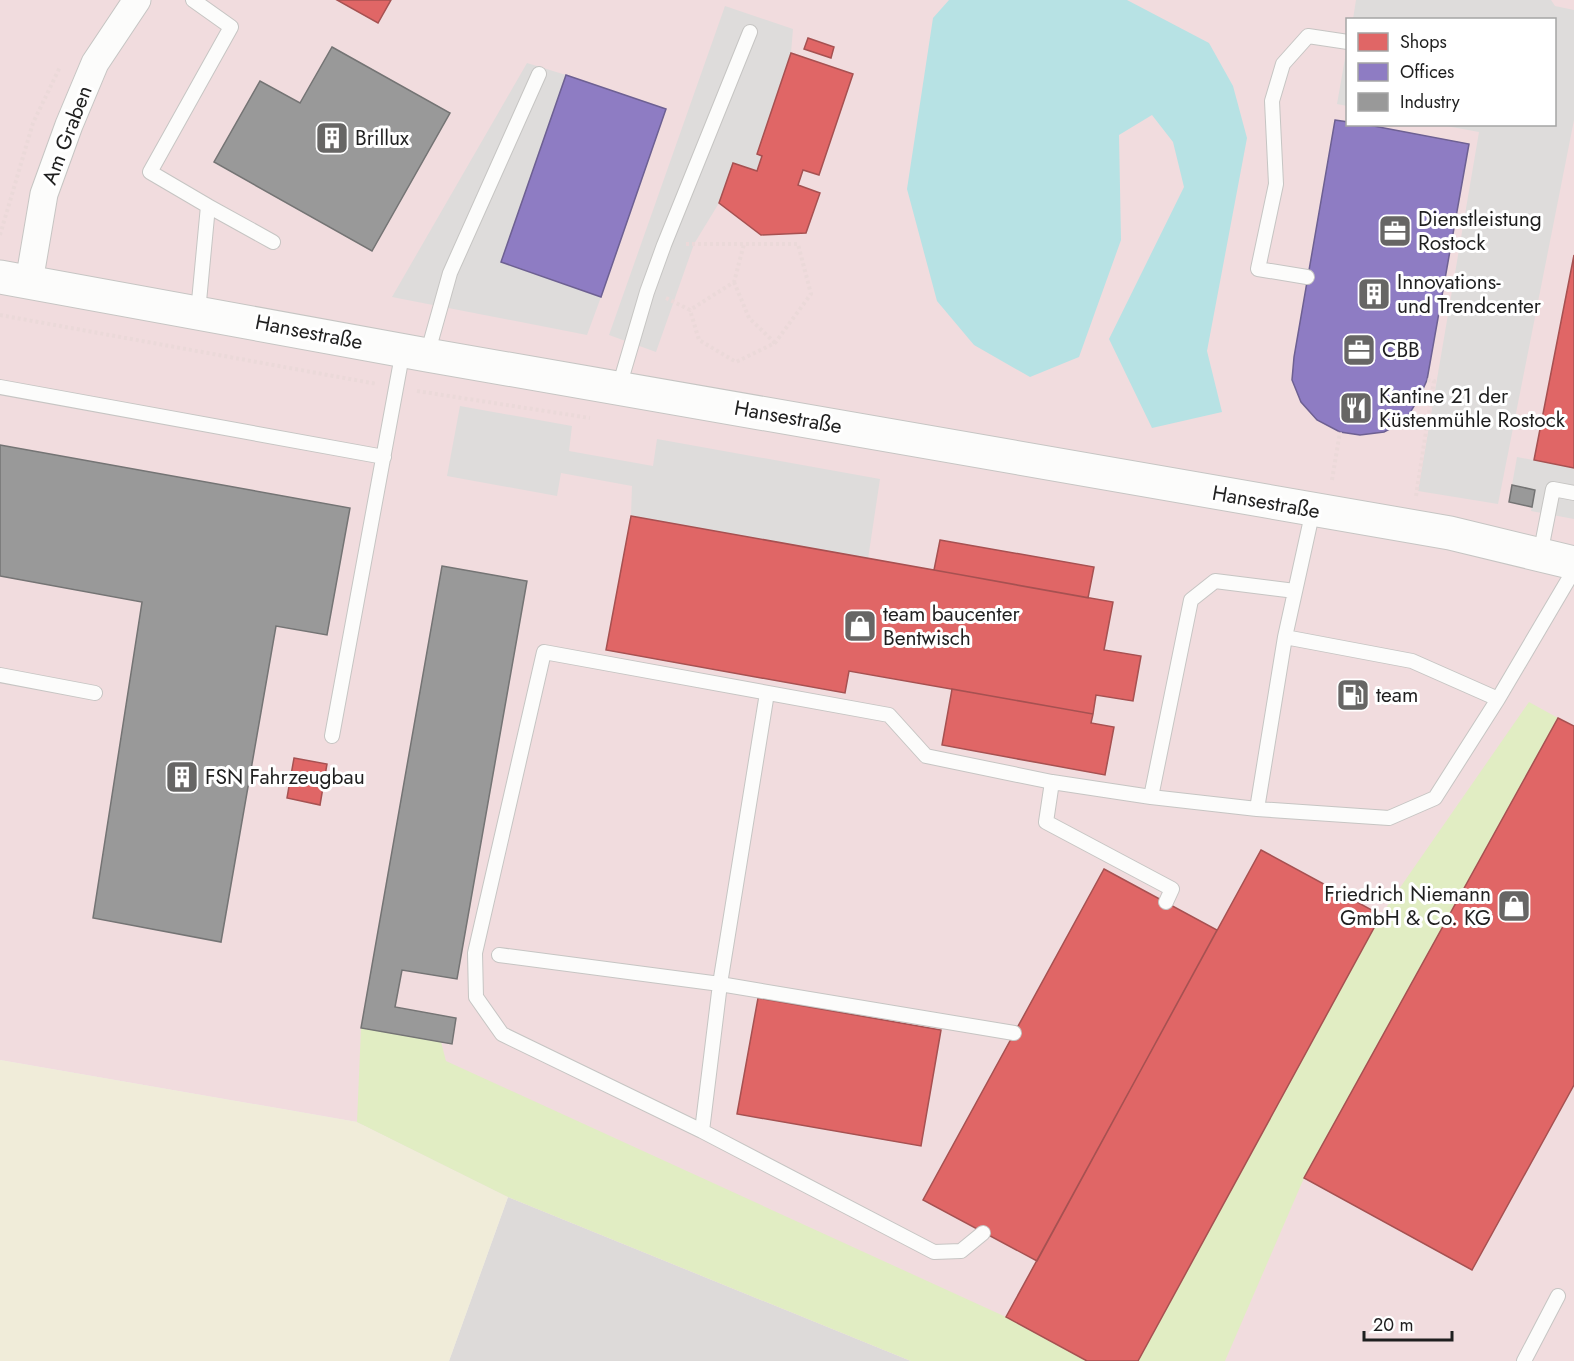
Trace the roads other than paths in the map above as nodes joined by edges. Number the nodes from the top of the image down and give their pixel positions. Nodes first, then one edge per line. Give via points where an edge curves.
1 (137, 0) edge
2 (194, 0) edge
3 (750, 32) dead end
4 (1346, 42) edge
5 (539, 75) dead end
6 (208, 206) junction
7 (273, 242) dead end
8 (1307, 277) dead end
9 (14, 279) edge
10 (198, 312) junction
11 (415, 352) junction
12 (0, 387) edge
13 (619, 387) junction
14 (384, 457) junction
15 (1574, 493) edge
16 (1313, 510) junction
17 (1540, 555) junction
18 (1574, 563) edge
19 (1574, 570) edge
20 (1295, 591) junction
21 (1285, 636) junction
22 (0, 675) edge
23 (94, 693) dead end
24 (767, 693) junction
25 (1498, 699) junction
26 (332, 736) dead end
27 (1052, 782) junction
28 (1151, 796) junction
29 (1257, 809) junction
30 (1166, 902) dead end
31 (499, 956) dead end
32 (720, 984) junction
33 (1014, 1033) dead end
34 (702, 1131) junction
35 (983, 1233) dead end
36 (1558, 1296) dead end
37 (1524, 1361) edge

1 - 9 street, Am Graben via 95,63
2 - 6 lane via 231,27 150,172
3 - 13 lane via 664,245
4 - 8 lane via 1308,36 1283,64 1272,101 1276,184 1258,269
5 - 11 lane
6 - 7 lane
6 - 10 lane
9 - 10 street, Hansestraße
10 - 11 street, Hansestraße
11 - 13 street, Hansestraße
11 - 14 lane
12 - 14 lane
13 - 16 street, Hansestraße
14 - 26 lane
15 - 17 lane via 1553,489
16 - 17 street, Hansestraße via 1450,533
16 - 20 lane
17 - 18 street, Hansestraße
19 - 25 lane
20 - 21 lane
20 - 28 lane via 1215,581 1191,600
21 - 25 lane via 1412,661
21 - 29 lane
22 - 23 lane
24 - 27 lane via 889,716 926,756
24 - 32 lane
24 - 34 lane via 544,652 475,953 476,997 502,1034
25 - 29 lane via 1435,798 1389,818
27 - 28 lane
27 - 30 lane via 1046,822 1172,890
28 - 29 lane
31 - 32 lane
32 - 33 lane
32 - 34 lane
34 - 35 lane via 934,1252 961,1251
36 - 37 lane

